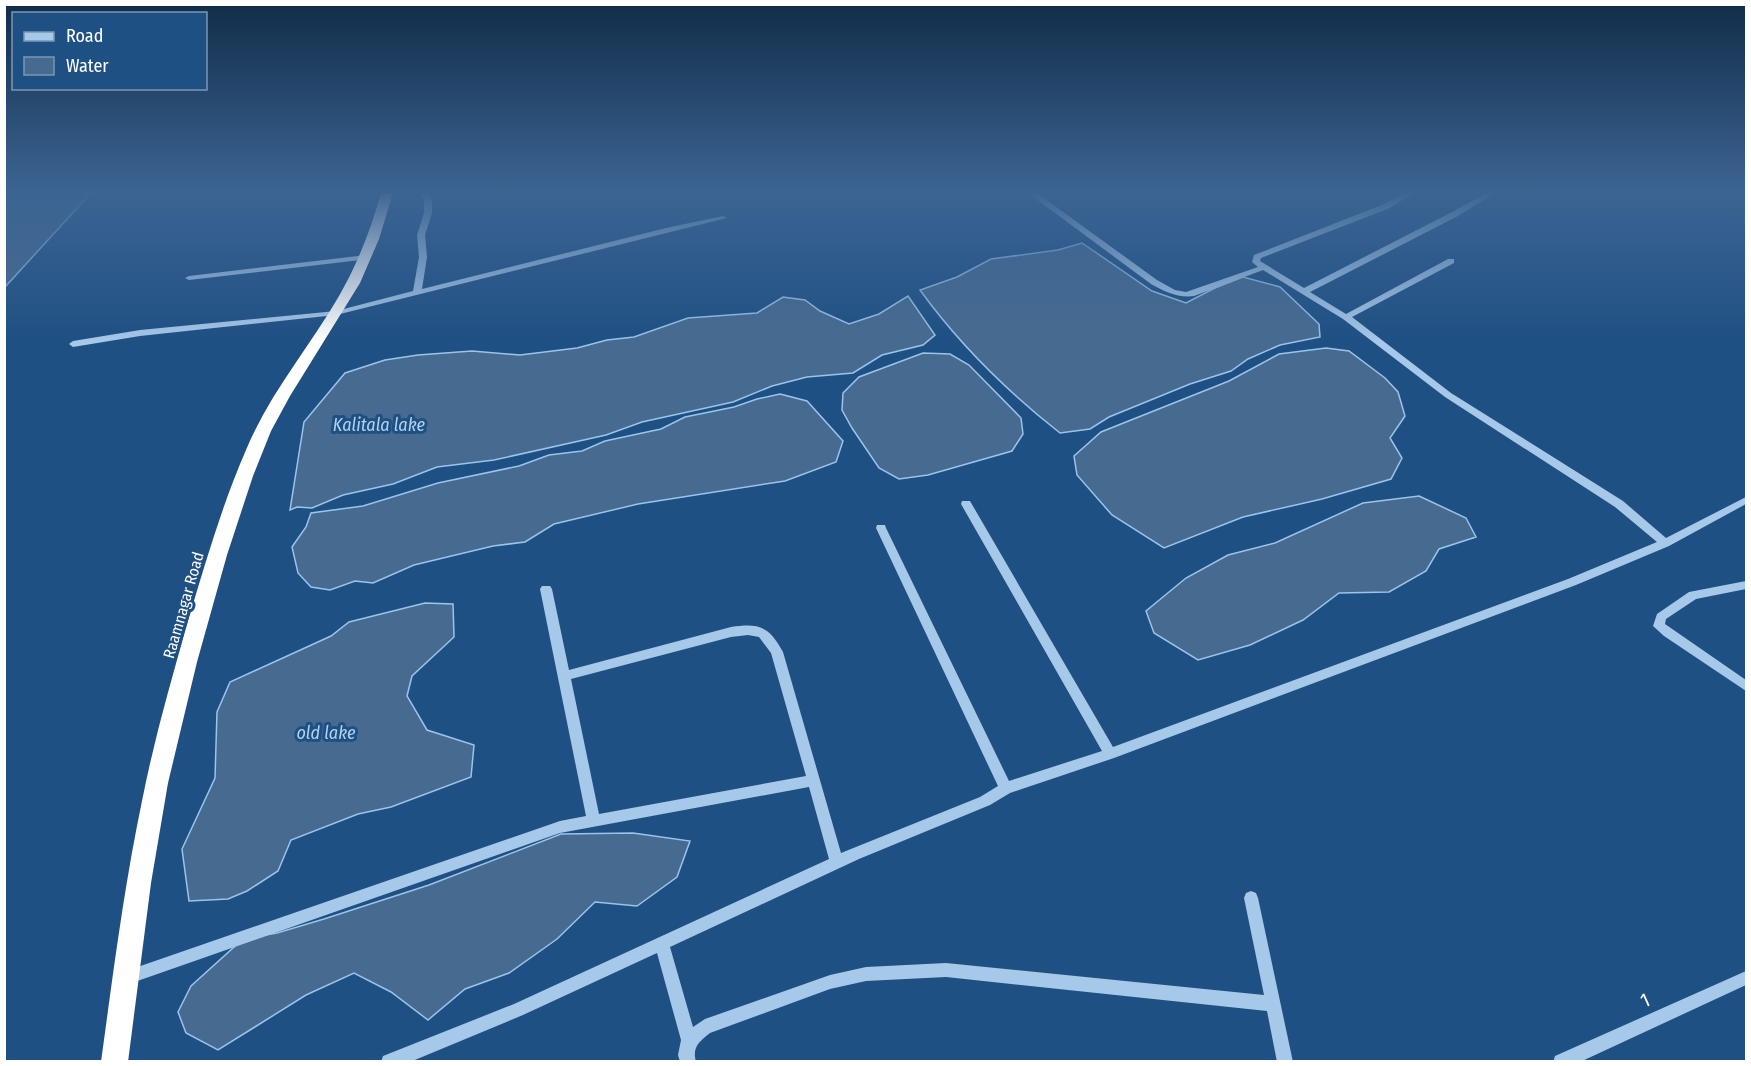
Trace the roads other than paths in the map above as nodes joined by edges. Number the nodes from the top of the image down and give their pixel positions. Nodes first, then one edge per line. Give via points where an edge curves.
1 (372, 243) edge
2 (421, 243) edge
3 (616, 243) edge
4 (1100, 243) edge
5 (1293, 243) edge
6 (1398, 243) edge
7 (366, 256) junction
8 (1451, 261) dead end
9 (1264, 267) junction
10 (189, 278) dead end
11 (1303, 291) junction
12 (417, 294) junction
13 (336, 313) junction
14 (1346, 318) junction
15 (74, 344) dead end
16 (1746, 500) edge
17 (966, 504) dead end
18 (881, 528) dead end
19 (1665, 543) junction
20 (1746, 585) edge
21 (546, 589) dead end
22 (564, 676) junction
23 (1746, 686) edge
24 (1110, 754) junction
25 (812, 781) junction
26 (1006, 788) junction
27 (594, 821) junction
28 (837, 863) junction
29 (1251, 898) dead end
30 (662, 944) junction
31 (125, 978) junction
32 (1746, 978) edge
33 (1273, 1004) junction
34 (689, 1040) junction
35 (114, 1062) edge
36 (388, 1062) edge
37 (688, 1062) edge
38 (1285, 1062) edge
39 (1561, 1062) edge

1 - 7 highway, Raamnagar Road
2 - 12 street via 423,257
3 - 12 street
4 - 9 street via 1154,282 1183,296
5 - 9 street via 1257,257 1256,262
6 - 11 street
7 - 10 street
7 - 13 highway, Raamnagar Road
8 - 14 street
9 - 11 street
11 - 14 street
12 - 13 street
13 - 15 street via 140,333
13 - 31 highway, Raamnagar Road via 270,417 212,569 156,790
14 - 19 street via 1432,384 1619,504
16 - 19 street
17 - 24 street
18 - 26 street
19 - 24 street via 1561,586
20 - 23 street via 1693,595 1658,621 1668,633
21 - 22 street
22 - 25 street via 731,632 756,629 768,635 777,652
22 - 27 street
24 - 26 street
25 - 27 street
25 - 28 street
26 - 28 street via 985,801
27 - 31 street via 560,827
28 - 30 street
29 - 33 street
30 - 34 street
30 - 36 street via 519,1010
31 - 35 highway, Raamnagar Road
32 - 39 street, 1
33 - 34 street via 946,970 866,974 830,982 705,1027
33 - 38 street
34 - 37 street

